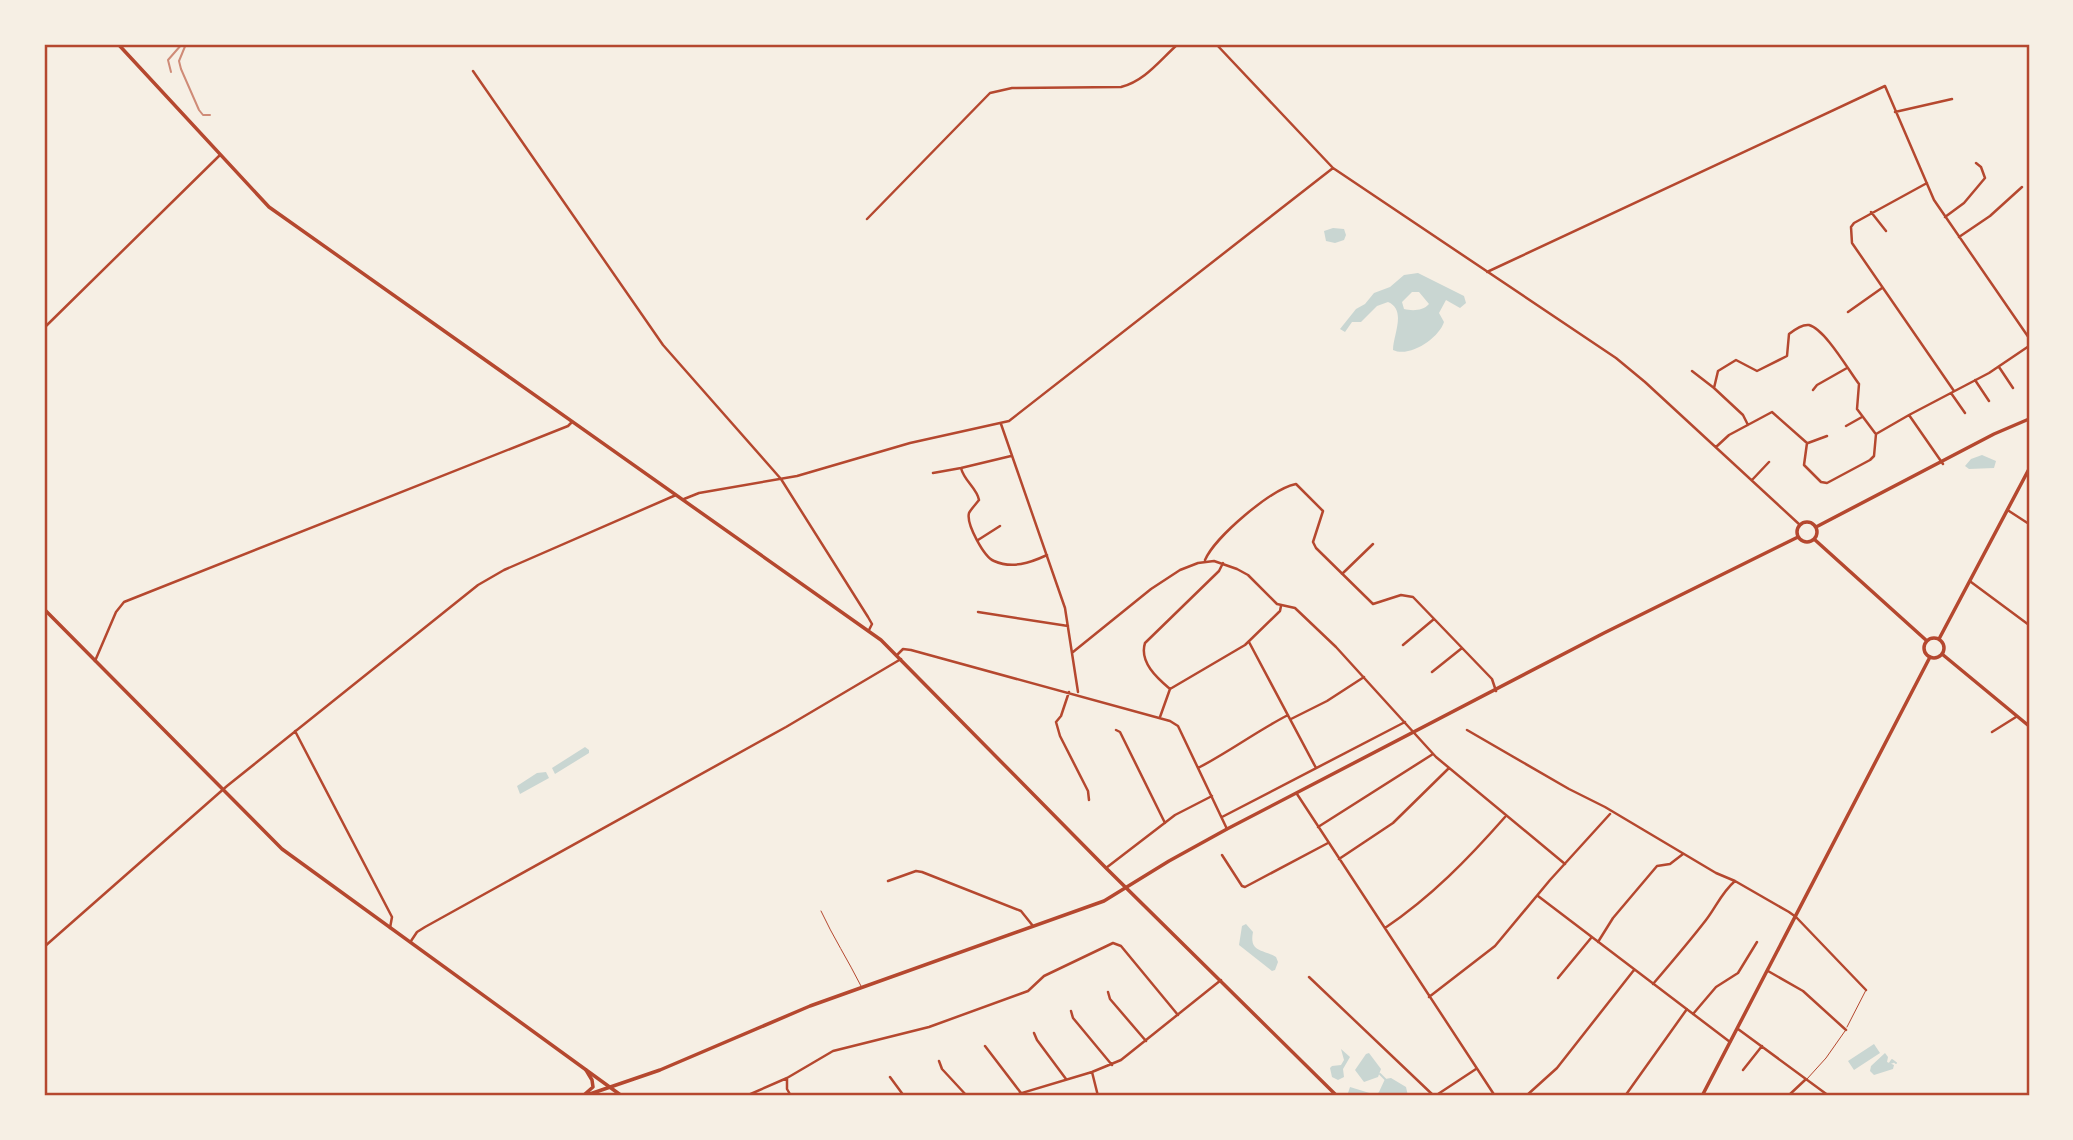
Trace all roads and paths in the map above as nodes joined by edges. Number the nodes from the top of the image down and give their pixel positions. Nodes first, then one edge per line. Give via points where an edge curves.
1 (118, 44) edge
2 (1178, 44) edge
3 (1216, 44) edge
4 (473, 71) dead end
5 (1952, 99) dead end
6 (1895, 112) junction
7 (220, 155) junction
8 (1976, 163) dead end
9 (1333, 168) junction
10 (1927, 183) junction
11 (2022, 187) dead end
12 (1871, 212) junction
13 (1945, 217) junction
14 (867, 219) dead end
15 (1886, 231) dead end
16 (1959, 237) junction
17 (1487, 272) junction
18 (1882, 288) junction
19 (1848, 312) dead end
20 (44, 328) edge
21 (2029, 338) edge
22 (2029, 346) edge
23 (1999, 367) junction
24 (1847, 368) junction
25 (1692, 371) dead end
26 (1975, 380) junction
27 (1714, 387) junction
28 (2013, 388) dead end
29 (1813, 390) dead end
30 (1953, 392) junction
31 (1989, 401) dead end
32 (1965, 413) dead end
33 (1909, 415) junction
34 (1862, 417) junction
35 (2029, 419) edge
36 (572, 422) junction
37 (1001, 424) junction
38 (1748, 425) junction
39 (1846, 426) dead end
40 (1876, 434) junction
41 (1827, 436) dead end
42 (1807, 443) junction
43 (1716, 447) junction
44 (1012, 456) junction
45 (1769, 462) dead end
46 (1942, 462) junction
47 (961, 468) junction
48 (2029, 469) edge
49 (933, 473) dead end
50 (781, 479) junction
51 (1752, 480) junction
52 (676, 495) junction
53 (683, 500) junction
54 (2008, 510) junction
55 (2029, 524) edge
56 (1800, 525) junction
57 (1000, 526) dead end
58 (1816, 527) junction
59 (1798, 537) junction
60 (1814, 539) junction
61 (978, 540) junction
62 (1373, 544) dead end
63 (1047, 555) junction
64 (1205, 561) junction
65 (1223, 564) junction
66 (1342, 574) junction
67 (1971, 582) junction
68 (1281, 606) junction
69 (44, 609) edge
70 (978, 612) dead end
71 (1434, 619) junction
72 (2029, 625) edge
73 (1068, 626) junction
74 (869, 630) junction
75 (1939, 639) junction
76 (1927, 640) junction
77 (1249, 642) junction
78 (1403, 645) dead end
79 (1462, 648) junction
80 (1073, 652) junction
81 (1942, 654) junction
82 (897, 655) junction
83 (1930, 657) junction
84 (901, 659) junction
85 (95, 662) junction
86 (1432, 672) dead end
87 (1364, 677) junction
88 (1170, 690) junction
89 (1496, 691) junction
90 (1069, 692) junction
91 (1077, 694) junction
92 (1289, 715) junction
93 (2018, 716) junction
94 (1160, 717) junction
95 (1291, 719) junction
96 (1405, 722) junction
97 (2029, 726) edge
98 (295, 730) junction
99 (1116, 730) dead end
100 (1467, 730) dead end
101 (1992, 732) dead end
102 (1414, 733) junction
103 (1433, 754) junction
104 (1198, 768) junction
105 (1316, 768) junction
106 (1449, 768) junction
107 (222, 790) junction
108 (1297, 794) junction
109 (1212, 796) junction
110 (1089, 800) dead end
111 (1610, 814) dead end
112 (1506, 816) junction
113 (1221, 817) junction
114 (1165, 823) junction
115 (1318, 827) junction
116 (1227, 829) junction
117 (1329, 843) junction
118 (1683, 853) junction
119 (1222, 855) dead end
120 (1339, 859) junction
121 (1565, 864) junction
122 (1106, 868) junction
123 (888, 881) dead end
124 (1735, 881) junction
125 (1126, 888) junction
126 (1538, 896) junction
127 (821, 911) dead end
128 (1796, 917) junction
129 (1033, 926) junction
130 (390, 928) junction
131 (1385, 928) junction
132 (1591, 938) junction
133 (410, 942) junction
134 (1598, 942) junction
135 (1757, 942) dead end
136 (44, 947) edge
137 (1634, 970) junction
138 (1768, 971) junction
139 (1309, 977) dead end
140 (1558, 978) dead end
141 (1221, 980) junction
142 (1653, 984) junction
143 (862, 988) junction
144 (1866, 990) joint
145 (1108, 992) dead end
146 (1429, 997) junction
147 (1687, 1009) junction
148 (1071, 1011) dead end
149 (1693, 1014) junction
150 (1178, 1015) junction
151 (1738, 1029) junction
152 (1846, 1030) junction
153 (1034, 1033) dead end
154 (1146, 1041) junction
155 (1730, 1042) junction
156 (985, 1046) dead end
157 (1762, 1046) junction
158 (939, 1061) dead end
159 (1112, 1065) junction
160 (1476, 1069) junction
161 (586, 1070) junction
162 (1743, 1070) dead end
163 (1092, 1072) junction
164 (890, 1077) dead end
165 (787, 1078) junction
166 (1066, 1079) junction
167 (1805, 1080) junction
168 (611, 1088) junction
169 (1021, 1093) junction
170 (583, 1096) edge
171 (622, 1096) edge
172 (746, 1096) edge
173 (791, 1096) edge
174 (904, 1096) edge
175 (967, 1096) edge
176 (1012, 1096) edge
177 (1098, 1096) edge
178 (1337, 1096) edge
179 (1435, 1096) edge
180 (1494, 1096) edge
181 (1526, 1096) edge
182 (1625, 1096) edge
183 (1702, 1096) edge
184 (1788, 1096) edge
185 (1829, 1096) edge

1 - 7 street
2 - 14 street via 1147,73 1121,87 995,90
3 - 9 street
4 - 50 street via 663,345
5 - 6 street
6 - 10 street
6 - 17 street via 1885,86
7 - 20 street
7 - 36 street via 269,207
8 - 13 street via 1984,178 1964,203
9 - 17 street
9 - 37 street via 1017,417
10 - 12 street
10 - 13 street
11 - 16 street
12 - 15 street
12 - 18 street via 1852,225 1852,243
13 - 16 street
16 - 21 street
17 - 43 street via 1635,373
18 - 19 street
18 - 30 street
22 - 23 street
23 - 26 street
23 - 28 street
24 - 27 street via 1819,331 1805,325 1789,334 1784,358 1757,371 1736,360 1720,369
24 - 29 street
24 - 34 street via 1860,387 1857,406
25 - 27 street
26 - 30 street
26 - 31 street
27 - 38 street
30 - 32 street
30 - 33 street
33 - 40 street
33 - 46 street
34 - 39 street
34 - 40 street
35 - 46 street
36 - 52 street
36 - 85 street via 124,602
37 - 44 street
37 - 50 street via 910,443
38 - 42 street via 1772,412
38 - 43 street
40 - 42 street via 1873,458 1827,483 1804,465
41 - 42 street
43 - 51 street
44 - 47 street
44 - 63 street
45 - 51 street
46 - 58 street
47 - 49 street
47 - 61 street via 979,496 969,519
48 - 54 street
50 - 53 street via 699,492
50 - 74 street via 868,617
51 - 56 street
52 - 53 street
52 - 98 street via 493,575
53 - 74 street
54 - 55 street
54 - 67 street
56 - 58 street via 1807,522
56 - 59 street
57 - 61 street
58 - 60 street
59 - 60 street via 1806,542
59 - 89 street
60 - 76 street
61 - 63 street via 993,561 1020,565
62 - 66 street
63 - 73 street
64 - 65 street
64 - 66 street via 1246,514 1292,484 1300,486 1323,511 1314,546
64 - 80 street via 1169,576
65 - 68 street via 1243,572
65 - 88 street via 1145,643 1143,653 1152,672
66 - 71 street via 1373,604 1407,594
67 - 72 street
67 - 75 street
68 - 77 street
68 - 87 street via 1295,608
69 - 85 street
70 - 73 street
71 - 78 street
71 - 79 street
73 - 80 street
74 - 82 street
75 - 76 street
75 - 81 street via 1944,644
76 - 83 street via 1924,649
77 - 88 street
77 - 92 street
79 - 86 street
79 - 89 street via 1492,679
80 - 91 street
81 - 83 street
81 - 93 street
82 - 84 street
82 - 90 street via 903,649 911,650
83 - 128 street
84 - 122 street
84 - 133 street via 425,927
85 - 107 street
87 - 95 street
87 - 96 street
88 - 94 street
89 - 102 street
90 - 91 street
90 - 110 street via 1056,722
91 - 94 street
92 - 95 street
92 - 104 street
93 - 97 street
93 - 101 street
94 - 104 street via 1178,726
95 - 105 street
96 - 102 street
96 - 105 street
98 - 107 street
98 - 130 street via 392,917
99 - 114 street
100 - 118 street
102 - 103 street
102 - 108 street
103 - 106 street
103 - 115 street
104 - 109 street
105 - 113 street
106 - 112 street
106 - 120 street via 1393,822
107 - 130 street via 282,849
107 - 136 street
108 - 115 street
108 - 116 street
109 - 113 street
109 - 114 street
111 - 121 street
112 - 121 street
112 - 131 street via 1449,878
113 - 116 street
114 - 122 street
115 - 117 street
116 - 125 street
117 - 119 street via 1245,887
117 - 120 street
118 - 124 street
118 - 134 street via 1670,864 1657,866
120 - 131 street
121 - 126 street
122 - 125 street
123 - 129 street via 922,872 1021,911
124 - 128 street
124 - 142 street
125 - 129 street via 1104,901
125 - 141 street
126 - 132 street
126 - 146 street via 1489,951
127 - 143 lane
128 - 138 street
128 - 144 street
129 - 143 street
130 - 133 street
131 - 146 street
132 - 134 street
132 - 140 street
133 - 161 street
134 - 137 street
135 - 149 street via 1738,973 1716,987
137 - 142 street
137 - 181 street via 1557,1068
138 - 151 street
138 - 152 street via 1803,991
139 - 179 street
141 - 150 street
141 - 178 street
142 - 147 street
143 - 168 street
144 - 152 lane
145 - 154 street
146 - 160 street
147 - 149 street
147 - 182 street
148 - 159 street
149 - 155 street
150 - 154 street
150 - 165 street via 1121,946 1113,943 1044,976 1028,991 929,1027 833,1051
151 - 155 street
151 - 157 street
152 - 167 lane
153 - 166 street
154 - 159 street
155 - 183 street
156 - 169 street
157 - 162 street
157 - 167 street
158 - 175 street
159 - 163 street
160 - 179 street
160 - 180 street
161 - 168 street
161 - 170 street via 593,1087
163 - 166 street
163 - 177 street
164 - 174 street
165 - 172 street
165 - 173 street
166 - 169 street
167 - 184 street
167 - 185 street
168 - 170 street
168 - 171 street
169 - 176 street

